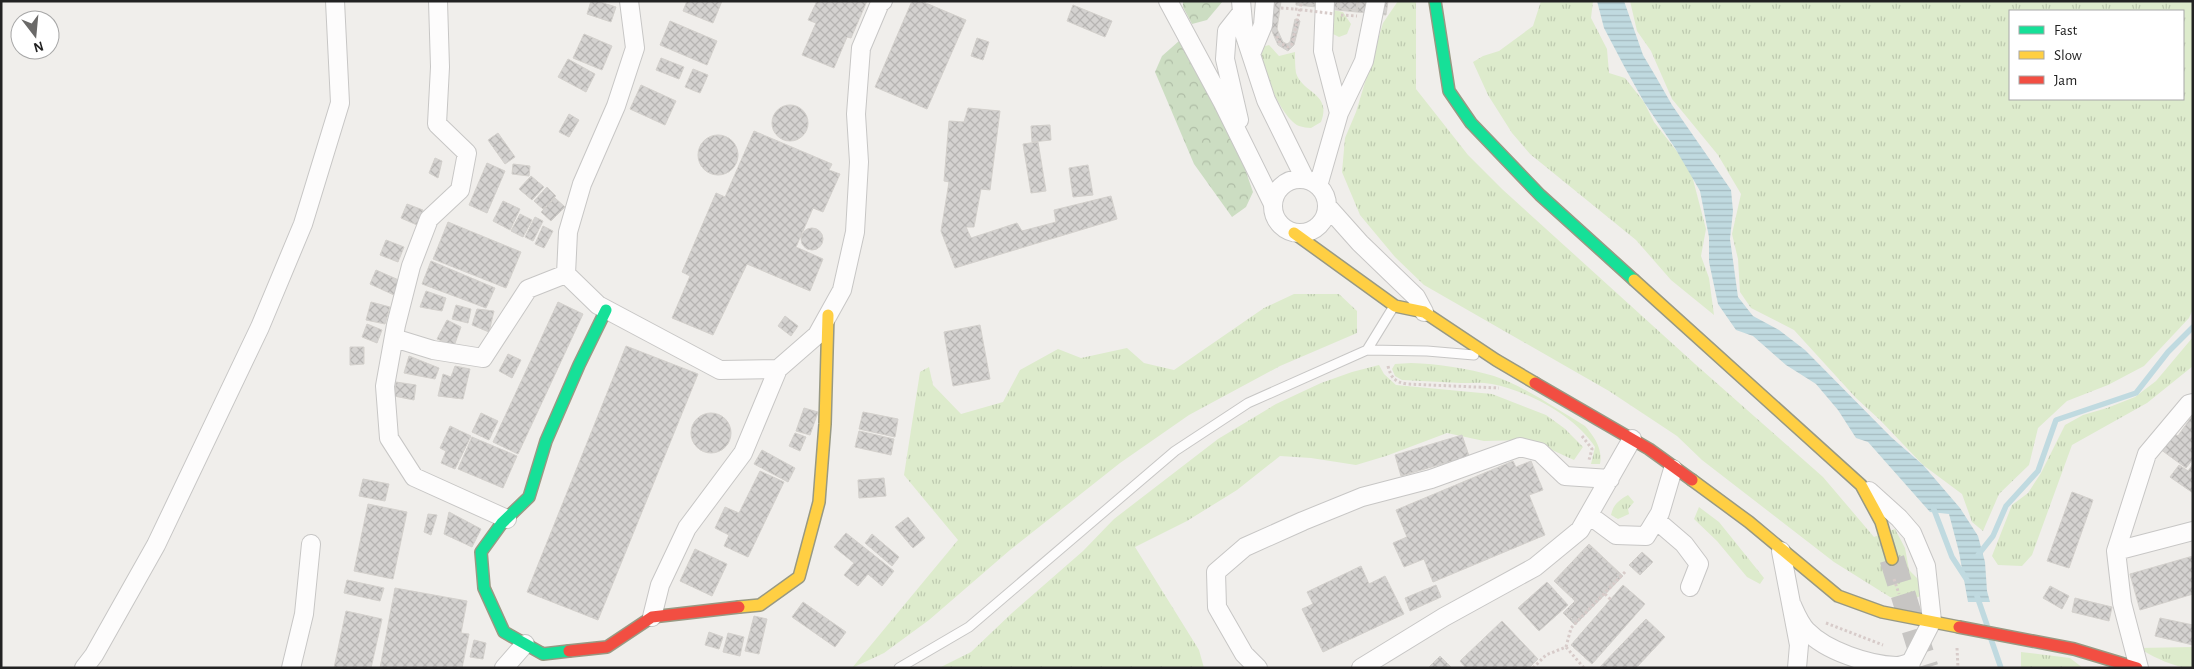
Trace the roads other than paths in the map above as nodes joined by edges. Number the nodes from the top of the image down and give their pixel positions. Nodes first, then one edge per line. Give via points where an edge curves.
1 (334, 1) edge
2 (438, 1) edge
3 (629, 1) edge
4 (1168, 1) edge
5 (1376, 1) edge
6 (1435, 1) edge
7 (881, 2) edge
8 (1241, 7) edge
9 (1272, 8) edge
10 (1330, 8) edge
11 (1251, 54) junction
12 (1339, 113) junction
13 (1258, 174) junction
14 (1311, 183) junction
15 (1272, 202) junction
16 (1327, 206) junction
17 (1294, 233) junction
18 (566, 274) junction
19 (1395, 306) junction
20 (606, 310) junction
21 (1424, 312) junction
22 (828, 315) junction
23 (394, 338) junction
24 (1367, 350) junction
25 (1496, 360) junction
26 (778, 369) junction
27 (2193, 403) edge
28 (1632, 438) junction
29 (1673, 469) junction
30 (1610, 479) junction
31 (1861, 485) junction
32 (1589, 515) junction
33 (507, 519) junction
34 (1656, 520) junction
35 (2193, 531) edge
36 (310, 544) dead end
37 (1781, 551) junction
38 (2116, 551) junction
39 (1892, 559) tunnel mouth
40 (1690, 587) dead end
41 (1792, 605) junction
42 (652, 617) junction
43 (1932, 621) junction
44 (525, 644) junction
45 (1910, 665) edge
46 (84, 668) edge
47 (291, 668) edge
48 (504, 668) edge
49 (899, 668) edge
50 (1258, 668) edge
51 (1361, 668) edge
52 (1797, 668) edge
53 (2138, 668) edge

1 - 46 street via 340,103 303,224 260,327 156,545
2 - 23 street via 440,66 437,124 466,154 460,190 429,219 411,266
3 - 18 street via 635,48 616,106 582,184 568,232
4 - 13 street
5 - 12 street via 1364,61
6 - 31 street via 1449,91 1471,123 1540,195
7 - 22 street via 861,48 856,114 859,162 855,232 842,290
8 - 9 street
8 - 11 street
8 - 13 street via 1227,31 1225,59 1241,132
9 - 11 street
10 - 12 street via 1323,51
11 - 14 street via 1266,100
12 - 14 street
13 - 15 street
14 - 15 street via 1288,181 1280,186
14 - 16 street via 1326,197
15 - 17 street via 1276,220
16 - 17 street via 1326,215 1315,229
16 - 21 street via 1416,297
17 - 19 street
18 - 20 street
18 - 23 street via 528,289 483,358 434,350
19 - 21 street
19 - 24 lane
20 - 26 street via 720,370
20 - 33 street via 546,441 529,497
21 - 25 street
22 - 26 street via 817,334
22 - 42 street via 819,502 799,577 760,605
23 - 33 street via 385,386 389,438 414,476
24 - 25 lane via 1464,353
24 - 49 lane via 1248,403 1175,451 969,627
25 - 28 street
26 - 42 street via 743,453 687,528 660,584
27 - 38 street via 2147,454
28 - 29 street
28 - 30 street
29 - 34 street
29 - 37 street via 1749,522
30 - 32 street
30 - 50 street via 1565,476 1540,452 1520,447 1431,479 1362,497 1245,547 1216,572 1217,607 1244,654
31 - 39 street via 1881,522
31 - 43 street via 1912,533 1926,566
32 - 34 street via 1616,535 1646,536
32 - 51 street via 1580,530 1535,567
33 - 44 street via 481,552 484,588 504,632
34 - 40 street via 1684,544 1699,564
35 - 38 street
36 - 47 street via 304,614
37 - 41 street
37 - 43 street via 1838,596 1882,612
38 - 53 street via 2122,603
41 - 45 street via 1808,633 1833,650 1867,661
41 - 52 street via 1800,645
42 - 44 street via 607,647 544,654
43 - 45 street
43 - 53 street via 2074,649
44 - 48 street

